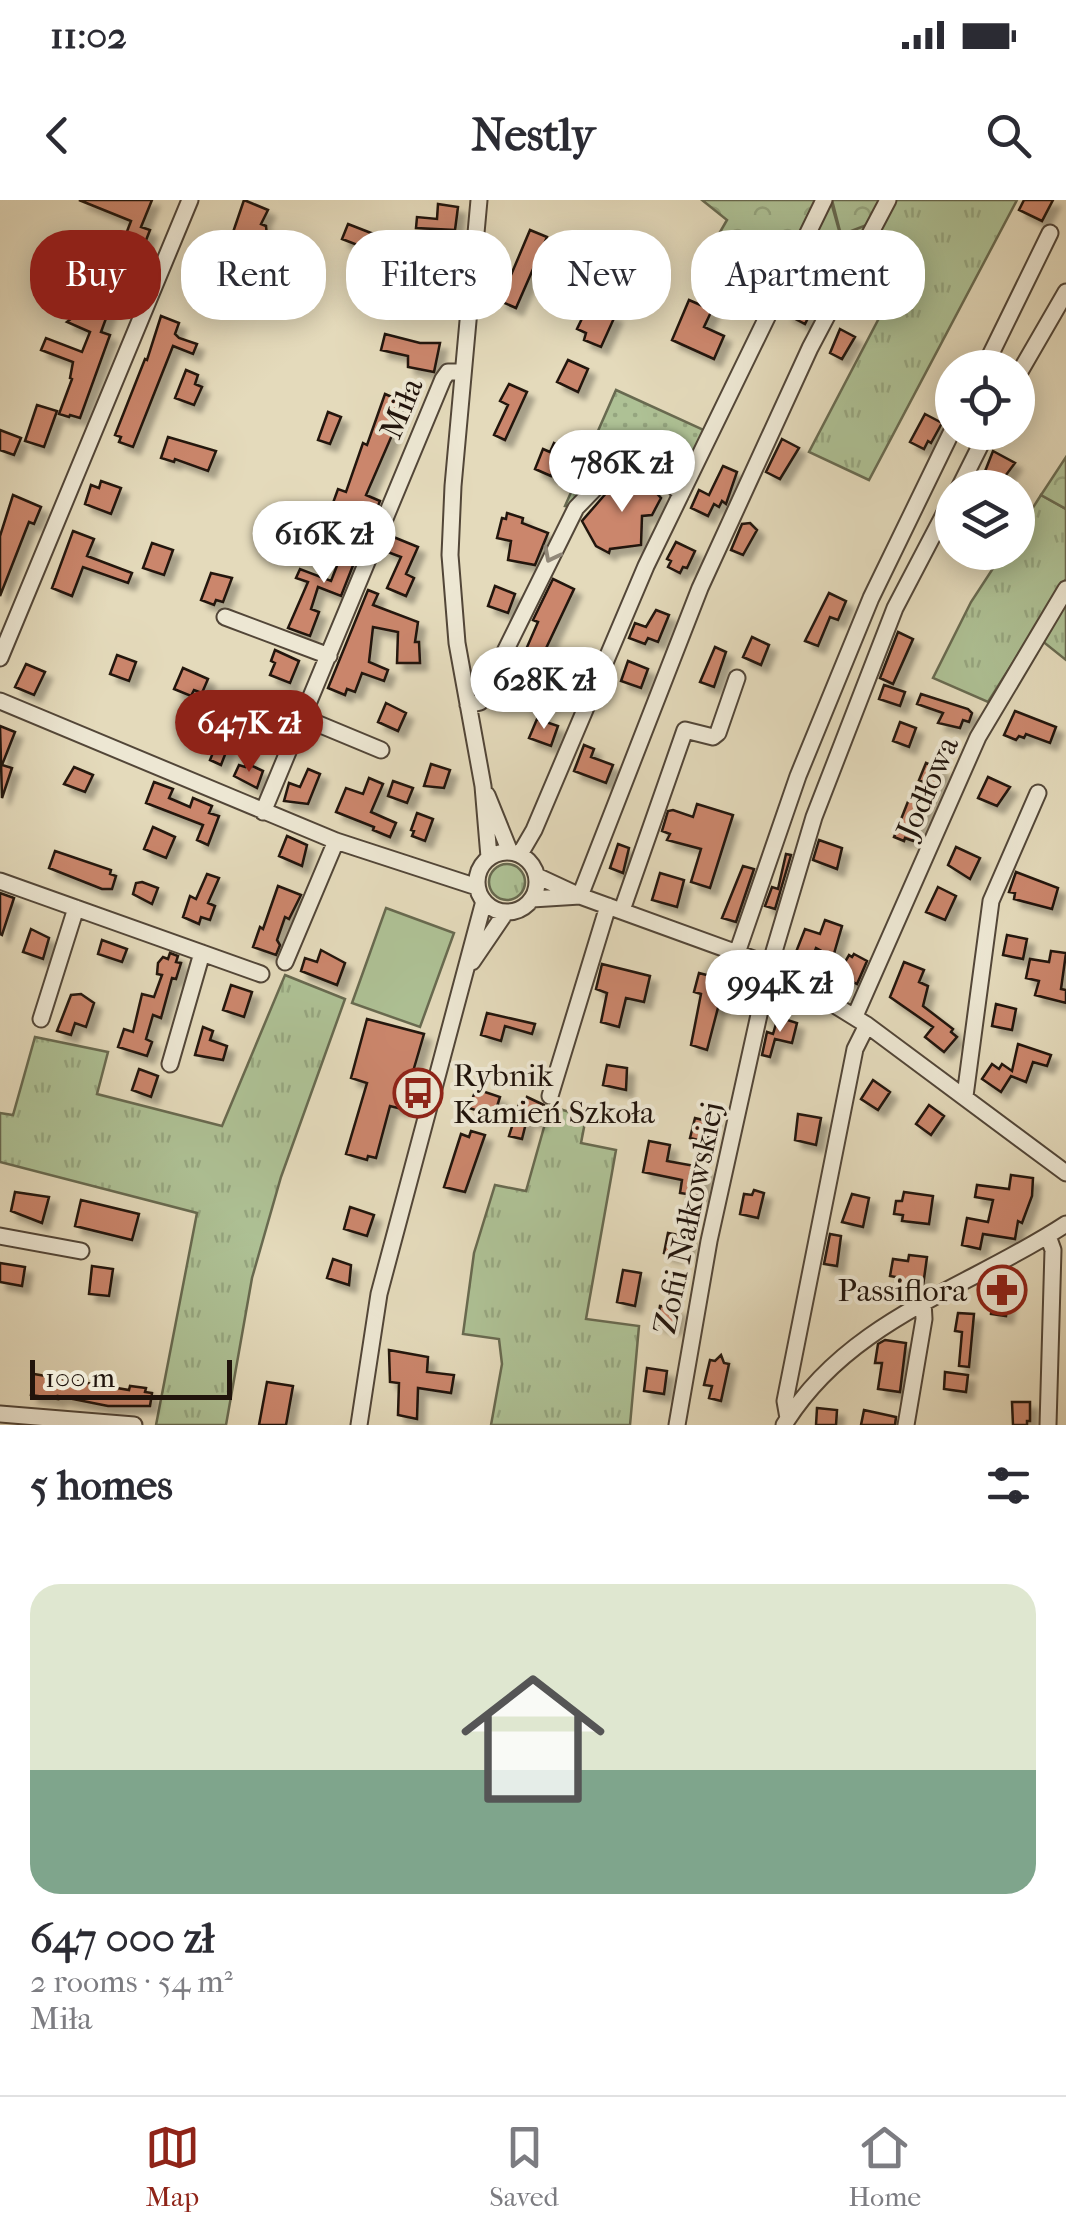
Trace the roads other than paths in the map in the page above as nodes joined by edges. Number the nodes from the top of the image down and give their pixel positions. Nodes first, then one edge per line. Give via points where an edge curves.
1 (190, 200) edge
2 (479, 200) edge
3 (824, 200) edge
4 (888, 200) edge
5 (1050, 233) dead end
6 (1066, 292) edge
7 (993, 350) edge
8 (1032, 350) edge
9 (462, 372) junction
10 (943, 450) edge
11 (681, 494) junction
12 (935, 532) edge
13 (1066, 589) edge
14 (225, 617) dead end
15 (329, 656) junction
16 (0, 658) edge
17 (736, 678) dead end
18 (0, 701) edge
19 (468, 705) junction
20 (304, 718) junction
21 (381, 750) dead end
22 (483, 786) junction
23 (1038, 793) dead end
24 (263, 812) junction
25 (336, 841) junction
26 (515, 853) junction
27 (490, 857) junction
28 (536, 876) junction
29 (0, 881) edge
30 (481, 894) junction
31 (580, 896) junction
32 (532, 899) junction
33 (76, 908) junction
34 (615, 908) junction
35 (506, 912) junction
36 (202, 953) junction
37 (737, 953) junction
38 (285, 962) dead end
39 (770, 965) junction
40 (467, 971) junction
41 (261, 974) dead end
42 (41, 1019) dead end
43 (861, 1021) junction
44 (170, 1064) dead end
45 (550, 1096) dead end
46 (965, 1096) junction
47 (1066, 1172) edge
48 (1066, 1224) edge
49 (0, 1236) edge
50 (1048, 1236) junction
51 (81, 1250) dead end
52 (923, 1301) junction
53 (0, 1414) edge
54 (786, 1422) edge
55 (134, 1425) edge
56 (359, 1425) edge
57 (677, 1425) edge
58 (906, 1425) edge
59 (1048, 1425) edge

1 - 16 street
2 - 9 street
3 - 11 street
4 - 31 street via 810,348 700,588
5 - 7 street
6 - 8 street
9 - 15 street, Miła via 443,378
9 - 19 street via 450,555
10 - 37 street via 856,634
11 -> 19 street via 631,451 576,508 480,702
11 - 26 street via 534,830
12 - 39 street, Zofii Nałkowskiej via 895,608 814,818
13 - 43 street, Jodłowa via 978,737
14 - 15 street
15 - 20 street, Miła
17 - 34 street via 718,733 685,730
18 - 24 street
19 - 22 street
20 - 21 street
20 - 24 street, Miła
22 - 26 street
22 - 27 street
23 - 46 street via 991,901
24 - 25 street
25 - 30 street
25 - 38 street
26 - 27 street
26 - 28 street via 531,863
27 - 30 street via 479,870
28 - 31 street
28 - 32 street
29 - 33 street
30 - 35 street
30 - 40 street
31 - 32 street
31 - 34 street
32 - 35 street
33 - 36 street
33 - 42 street
34 - 37 street
34 - 45 street
35 - 40 street
36 - 41 street
36 - 44 street
37 - 39 street
39 - 43 street
39 - 57 street, Zofii Nałkowskiej
40 - 56 street via 379,1294
43 - 46 street
43 - 54 street, Jodłowa
46 - 47 street
48 - 50 street
49 - 51 street
50 - 52 street
50 - 59 street
52 - 54 street via 849,1350
52 - 58 street
53 - 55 street

